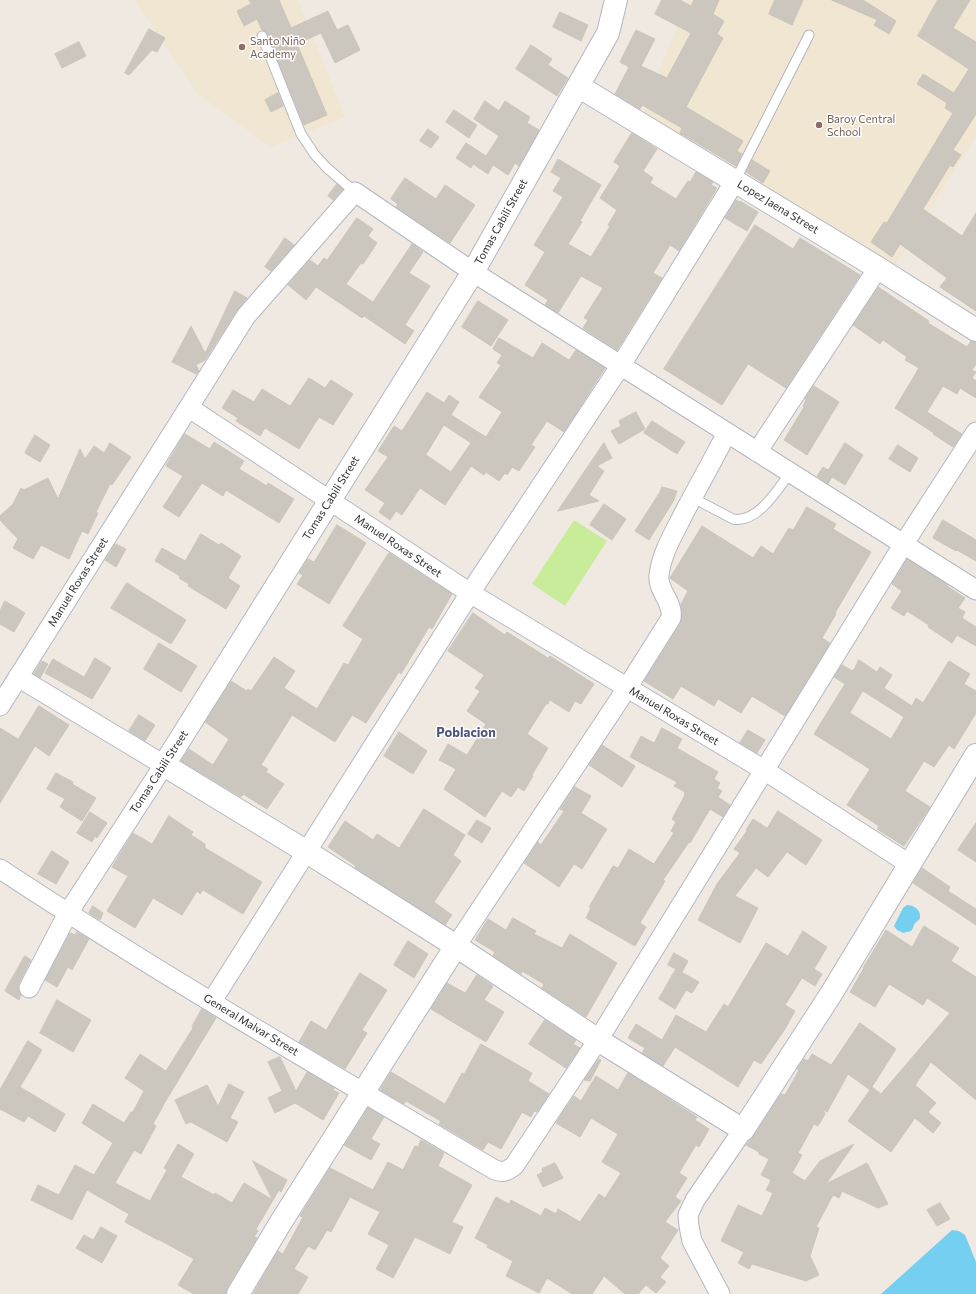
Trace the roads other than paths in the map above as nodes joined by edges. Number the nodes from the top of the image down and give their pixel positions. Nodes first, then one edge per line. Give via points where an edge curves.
1 (616, 0) edge
2 (809, 35) dead end
3 (262, 36) dead end
4 (578, 86) junction
5 (735, 181) junction
6 (354, 192) junction
7 (878, 268) junction
8 (473, 272) junction
9 (976, 330) edge
10 (621, 366) junction
11 (187, 410) junction
12 (976, 432) edge
13 (727, 433) junction
14 (757, 452) junction
15 (790, 473) junction
16 (693, 498) junction
17 (329, 500) junction
18 (903, 544) junction
19 (976, 590) edge
20 (470, 593) junction
21 (18, 677) junction
22 (627, 688) junction
23 (0, 706) edge
24 (976, 756) edge
25 (164, 765) junction
26 (764, 770) junction
27 (307, 852) junction
28 (909, 864) junction
29 (0, 869) edge
30 (68, 913) junction
31 (456, 946) junction
32 (29, 988) dead end
33 (212, 1001) junction
34 (598, 1040) junction
35 (363, 1092) junction
36 (743, 1130) junction
37 (718, 1290) edge
38 (238, 1294) edge

1 - 4 street, Tomas Cabili Street via 608,33
2 - 5 lane
3 - 6 lane via 301,134 315,155
4 - 5 street, Lopez Jaena Street
4 - 8 street, Tomas Cabili Street
5 - 7 street, Lopez Jaena Street
5 - 10 street
6 - 8 street
6 - 11 street via 246,316
7 - 9 street, Lopez Jaena Street
7 - 14 street
8 - 10 street
8 - 17 street, Tomas Cabili Street
10 - 13 street
10 - 20 street
11 - 17 street, Manuel Roxas Street via 197,413
11 - 21 street, Manuel Roxas Street
12 - 18 street
13 - 14 street
13 - 16 street
14 - 15 street
15 - 16 lane via 770,500 755,514 739,520
15 - 18 street
16 - 22 street via 664,553 659,576 661,589 672,610 671,618
17 - 20 street, Manuel Roxas Street
17 - 25 street, Tomas Cabili Street
18 - 19 street
18 - 26 street
20 - 22 street, Manuel Roxas Street
20 - 27 street
21 - 23 street, Manuel Roxas Street
21 - 25 street
22 - 26 street, Manuel Roxas Street
22 - 31 street
24 - 28 street
25 - 27 street
25 - 30 street, Tomas Cabili Street
26 - 28 street, Manuel Roxas Street
26 - 34 street
27 - 31 street
27 - 33 street
28 - 36 street via 831,994
29 - 30 street, General Malvar Street
30 - 32 street, Tomas Cabili Street
30 - 33 street, General Malvar Street
31 - 34 street
31 - 35 street
33 - 35 street, General Malvar Street
34 - 35 street, General Malvar Street via 514,1166 507,1171 495,1170
34 - 36 street
35 - 38 street
36 - 37 street via 695,1200 688,1215 692,1241

